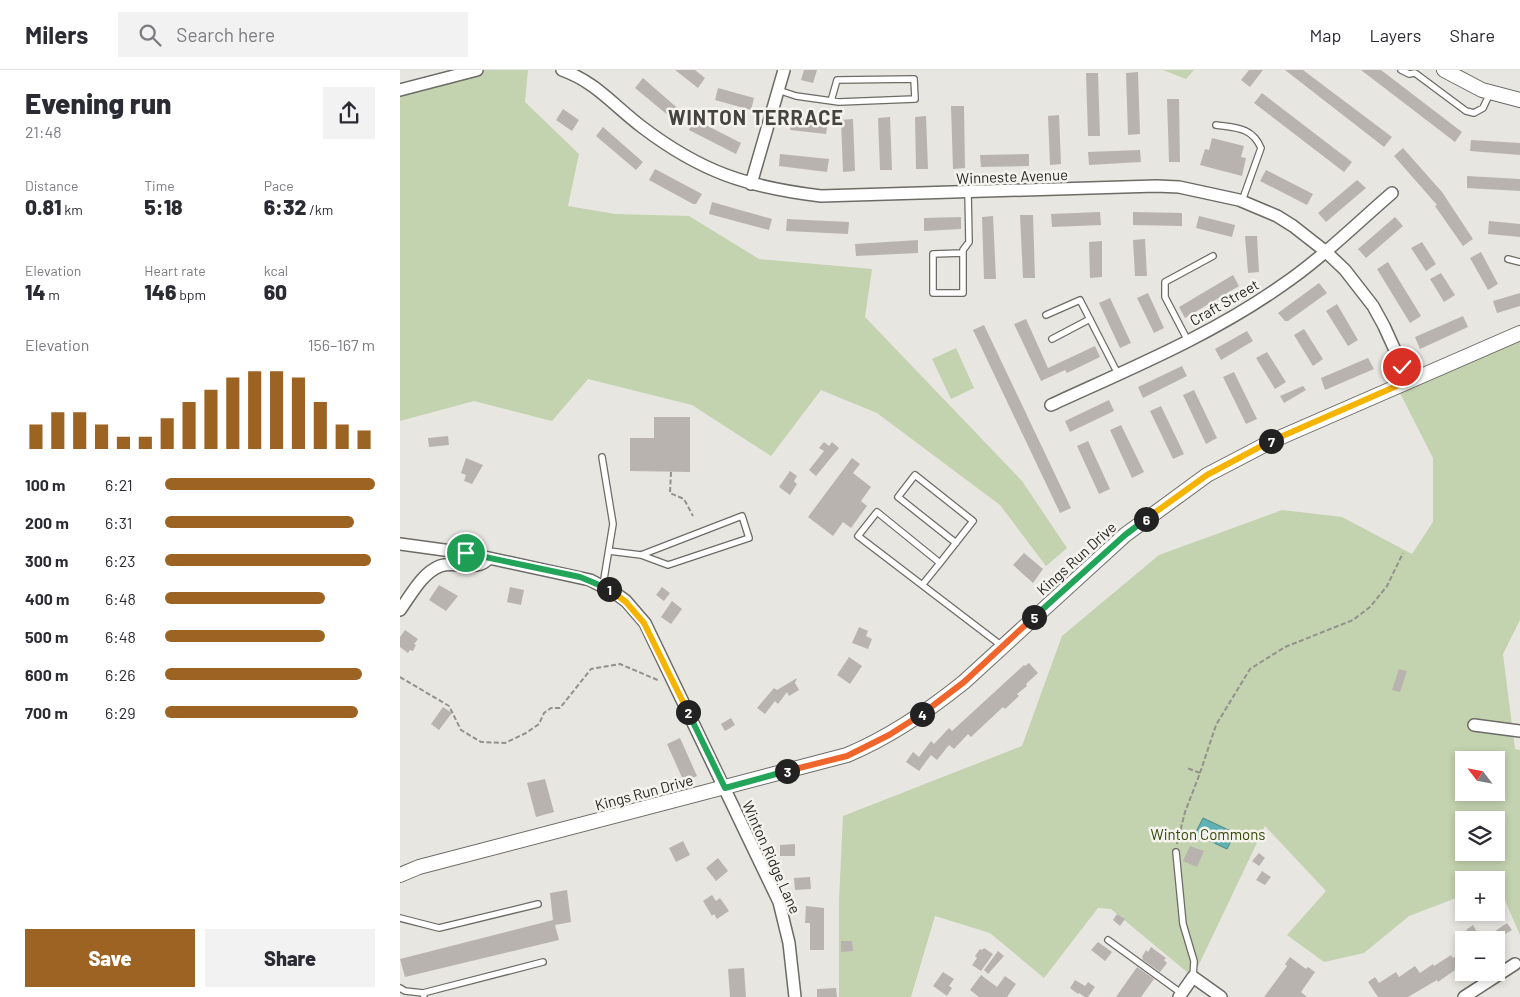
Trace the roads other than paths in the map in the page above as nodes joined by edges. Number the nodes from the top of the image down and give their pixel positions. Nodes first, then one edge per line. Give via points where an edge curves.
1 (476, 70) edge
2 (562, 70) edge
3 (784, 70) edge
4 (1401, 70) edge
5 (1444, 70) edge
6 (1416, 71) edge
7 (400, 90) edge
8 (778, 90) junction
9 (1490, 93) junction
10 (1520, 100) edge
11 (831, 101) junction
12 (1216, 125) dead end
13 (751, 184) junction
14 (968, 192) junction
15 (1392, 193) dead end
16 (1242, 201) junction
17 (1325, 250) junction
18 (962, 253) junction
19 (1213, 256) dead end
20 (1508, 259) dead end
21 (1520, 262) edge
22 (1046, 315) dead end
23 (1090, 319) junction
24 (1520, 333) edge
25 (1052, 339) dead end
26 (1188, 341) junction
27 (1118, 374) junction
28 (1408, 381) junction
29 (1051, 405) dead end
30 (602, 458) dead end
31 (956, 543) junction
32 (400, 544) edge
33 (609, 551) junction
34 (641, 555) junction
35 (489, 558) junction
36 (940, 563) junction
37 (923, 584) junction
38 (603, 585) junction
39 (400, 610) edge
40 (1002, 646) junction
41 (1474, 725) dead end
42 (1520, 731) edge
43 (725, 788) junction
44 (1176, 852) road end
45 (400, 875) edge
46 (538, 904) dead end
47 (400, 918) edge
48 (1108, 940) dead end
49 (543, 962) dead end
50 (1515, 964) dead end
51 (1193, 977) junction
52 (400, 988) edge
53 (424, 995) edge
54 (1180, 995) edge
55 (795, 997) edge
56 (1221, 997) edge
57 (1464, 997) edge

1 - 7 street
2 - 13 street, Winneste Avenue via 596,88 640,126 689,158 714,172
3 - 8 street
4 - 6 lane via 1409,74
5 - 9 street
6 - 9 lane via 1466,111 1479,112
8 - 11 lane
8 - 13 street
9 - 10 street
11 - 11 lane via 915,98 914,79 837,80
12 - 16 lane via 1247,130 1261,148
13 - 14 street, Winneste Avenue via 821,196
14 - 16 street, Winneste Avenue via 1179,186
14 - 18 lane via 969,242
15 - 17 street, Craft Street
16 - 17 street, Winneste Avenue via 1277,216
17 - 26 street, Craft Street via 1282,286
17 - 28 street, Winneste Avenue via 1373,306
18 - 18 lane via 963,293 933,293 933,254
19 - 26 lane via 1165,282 1165,297
20 - 21 lane
22 - 23 lane via 1080,300
23 - 25 lane
23 - 27 lane
24 - 28 street, Kings Run Drive
26 - 27 street, Craft Street
27 - 29 street, Craft Street
28 - 40 street, Kings Run Drive via 1272,441 1207,475 1125,535
30 - 33 lane via 613,524
31 - 31 lane via 973,521 915,475 898,497
31 - 36 lane
32 - 35 street, Winton Ridge Lane
33 - 34 lane
33 - 38 lane
34 - 34 lane via 742,516 749,538 668,566
35 - 38 street, Winton Ridge Lane
35 - 39 street via 474,566 439,567 423,578
36 - 37 lane
36 - 37 lane via 877,512 858,536
37 - 40 lane
38 - 43 street, Winton Ridge Lane via 626,602 644,623
40 - 43 street, Kings Run Drive via 939,702 864,748 847,756
41 - 42 street
43 - 45 street, Kings Run Drive via 419,867
43 - 55 street, Winton Ridge Lane via 782,911 790,943
44 - 51 lane via 1183,924 1194,962
46 - 47 lane via 440,928
48 - 54 lane
49 - 53 lane
50 - 57 street
51 - 54 street
51 - 56 street
52 - 53 lane

